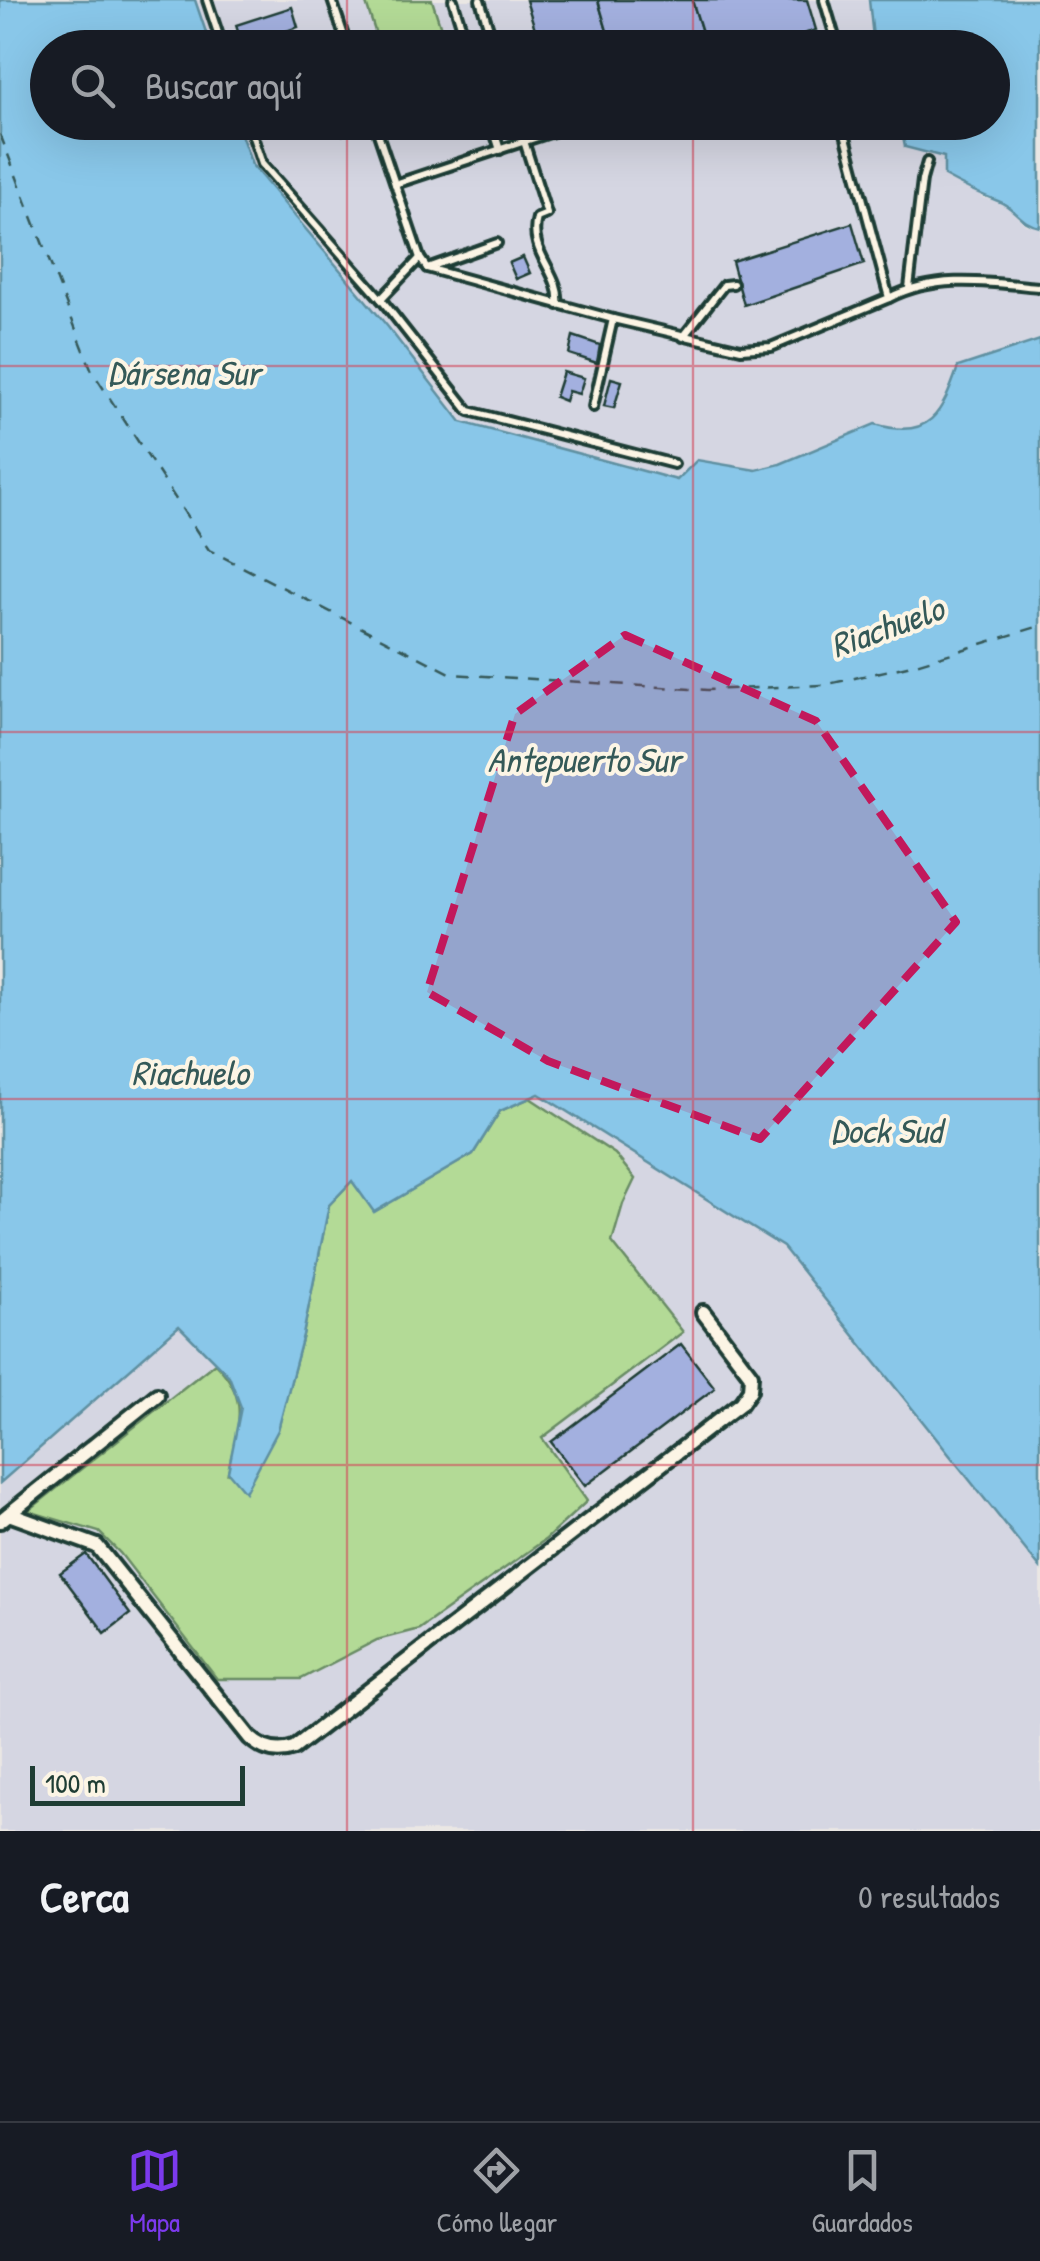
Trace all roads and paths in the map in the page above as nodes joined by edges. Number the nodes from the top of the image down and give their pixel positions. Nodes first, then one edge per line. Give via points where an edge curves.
1 (206, 0) edge
2 (332, 0) edge
3 (453, 0) edge
4 (480, 0) edge
5 (824, 0) edge
6 (216, 30) edge
7 (342, 30) edge
8 (462, 30) edge
9 (489, 30) edge
10 (833, 30) edge
11 (254, 140) edge
12 (380, 140) edge
13 (497, 140) edge
14 (530, 140) edge
15 (847, 140) edge
16 (524, 142) junction
17 (500, 150) junction
18 (927, 162) dead end
19 (395, 184) junction
20 (497, 244) dead end
21 (420, 258) junction
22 (427, 268) junction
23 (732, 284) dead end
24 (1038, 287) edge
25 (908, 288) junction
26 (889, 298) junction
27 (381, 299) junction
28 (558, 305) junction
29 (613, 319) junction
30 (683, 337) junction
31 (593, 407) dead end
32 (674, 464) dead end
33 (703, 1312) dead end
34 (157, 1395) dead end
35 (4, 1518) edge

1 - 6 lane
2 - 7 lane
3 - 8 lane
4 - 9 lane
5 - 10 lane
11 - 27 lane via 262,164
12 - 19 lane
13 - 17 lane
14 - 16 lane
15 - 26 lane
16 - 17 lane
16 - 28 lane via 547,214 536,218 536,246 560,292
17 - 19 lane
18 - 25 lane
19 - 21 lane
20 - 22 lane
21 - 22 lane
21 - 27 lane
22 - 28 lane
23 - 30 lane via 724,285
24 - 25 lane via 959,280
25 - 26 lane
26 - 30 lane via 771,347 724,348
27 - 32 lane via 468,410
28 - 29 lane
29 - 30 lane
29 - 31 lane
33 - 35 street via 751,1374 741,1403 283,1752 250,1738 97,1546
34 - 35 street

